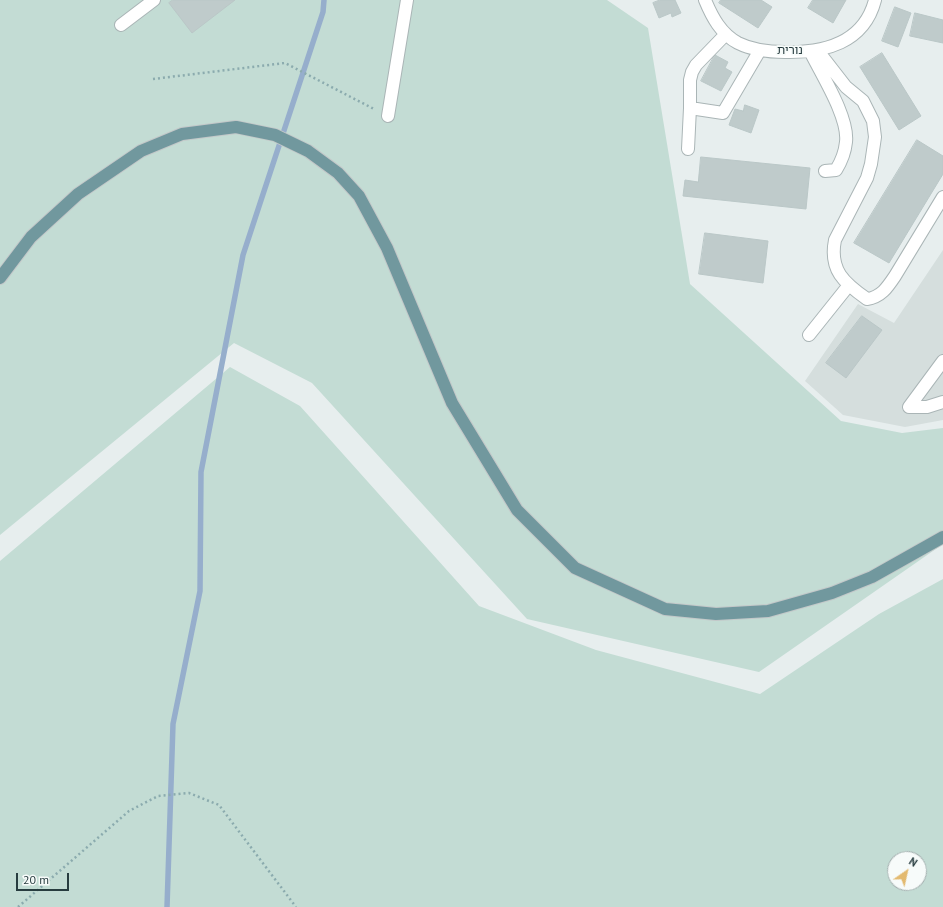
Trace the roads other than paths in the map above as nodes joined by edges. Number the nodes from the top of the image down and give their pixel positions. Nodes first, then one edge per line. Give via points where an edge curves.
1 (154, 0) edge
2 (407, 0) edge
3 (705, 0) edge
4 (874, 0) edge
5 (121, 25) dead end
6 (726, 34) junction
7 (760, 50) junction
8 (814, 51) junction
9 (690, 108) junction
10 (388, 116) road end
11 (688, 149) dead end
12 (825, 171) dead end
13 (943, 197) edge
14 (0, 278) edge
15 (848, 285) junction
16 (809, 335) dead end
17 (943, 361) edge
18 (943, 402) edge
19 (943, 537) edge

1 - 5 street
2 - 10 street
3 - 6 street, נורית via 716,24
4 - 8 street, נורית via 870,14 856,32 837,45
6 - 7 street, נורית via 738,42
6 - 9 street via 692,72
7 - 8 street, נורית
7 - 9 street via 723,113
8 - 12 street via 840,110 845,129 846,140 841,163 836,170
8 - 15 street via 862,101 873,121 875,137 868,178 835,240 833,250 834,261
9 - 11 street
13 - 15 street via 887,288 876,297 866,299
14 - 19 main road via 30,237 78,194 142,151 182,134 236,127 275,135 314,155 338,173 359,196 387,248 452,403 518,510 575,568 665,609 716,614 768,611 832,593 872,577
15 - 16 street
17 - 18 street via 909,407 927,407

